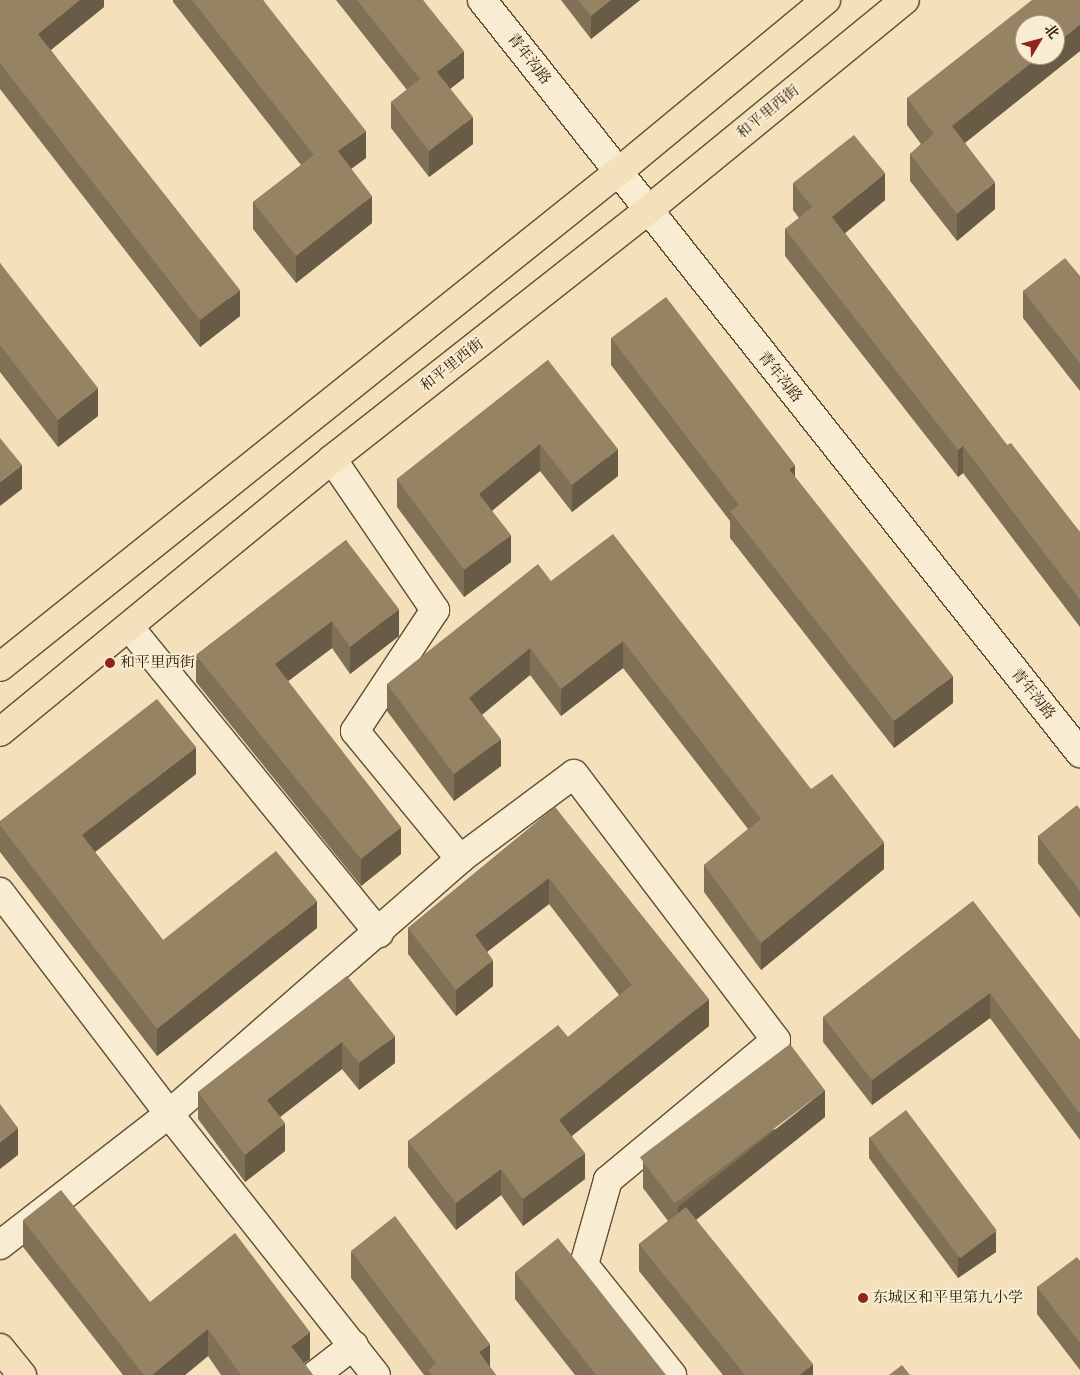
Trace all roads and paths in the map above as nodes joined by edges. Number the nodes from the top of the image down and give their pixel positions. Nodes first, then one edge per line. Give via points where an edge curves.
1 (482, 0) edge
2 (826, 0) edge
3 (905, 0) edge
4 (618, 172) junction
5 (647, 211) junction
6 (332, 459) junction
7 (130, 628) junction
8 (0, 667) edge
9 (0, 732) edge
10 (1080, 753) edge
11 (460, 859) junction
12 (0, 892) edge
13 (379, 933) junction
14 (169, 1114) junction
15 (0, 1245) edge
16 (354, 1345) junction
17 (0, 1348) edge
18 (22, 1375) edge
19 (315, 1375) edge
20 (376, 1375) edge
21 (672, 1375) edge

1 - 4 street, 青年沟路
2 - 4 main road
3 - 5 main road, 和平里西街
4 - 5 street, 青年沟路
4 - 8 main road
5 - 6 main road, 和平里西街
5 - 10 street, 青年沟路
6 - 7 main road, 和平里西街
6 - 11 street via 434,610 355,731
7 - 9 main road, 和平里西街
7 - 13 street
11 - 13 street
11 - 21 street via 574,774 776,1040 608,1180 584,1265
12 - 14 street
13 - 14 street
14 - 15 street
14 - 16 street
16 - 19 street
16 - 20 street
17 - 18 main road

